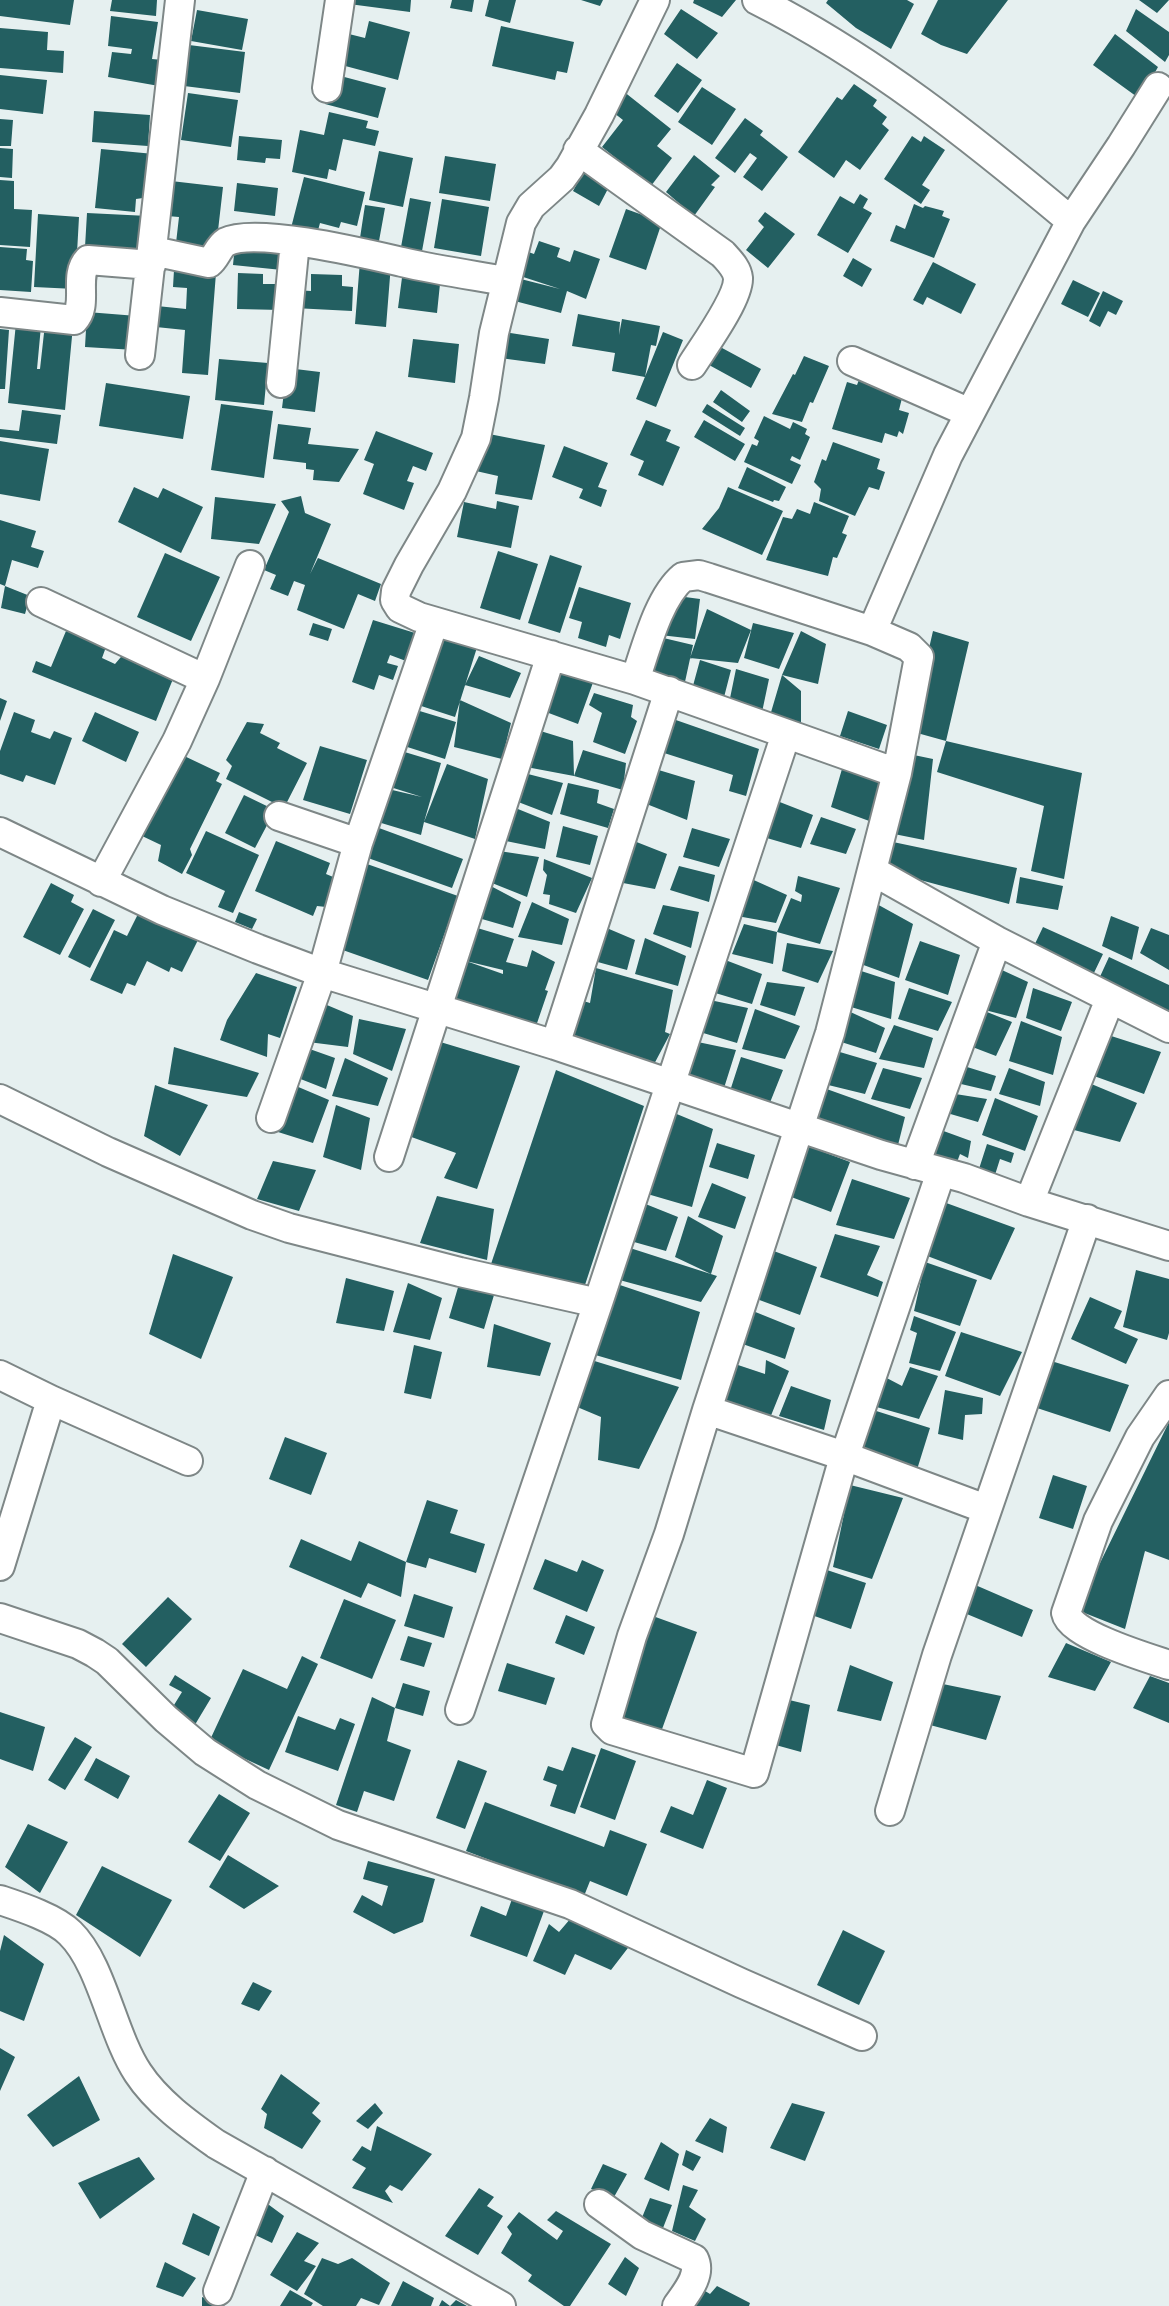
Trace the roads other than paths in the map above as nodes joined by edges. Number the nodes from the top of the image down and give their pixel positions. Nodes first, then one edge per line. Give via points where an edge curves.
1 (180, 0) edge
2 (340, 0) edge
3 (655, 0) edge
4 (757, 0) edge
5 (1158, 87) dead end
6 (327, 88) dead end
7 (578, 150) junction
8 (1071, 220) junction
9 (295, 242) junction
10 (152, 258) junction
11 (505, 281) junction
12 (0, 312) edge
13 (140, 355) dead end
14 (852, 361) dead end
15 (692, 365) dead end
16 (281, 383) dead end
17 (970, 413) junction
18 (250, 565) dead end
19 (41, 602) dead end
20 (434, 622) junction
21 (872, 631) junction
22 (551, 655) junction
23 (205, 679) junction
24 (635, 680) junction
25 (669, 691) junction
26 (786, 734) junction
27 (897, 773) junction
28 (279, 816) dead end
29 (0, 832) edge
30 (358, 843) junction
31 (873, 871) junction
32 (101, 882) junction
33 (997, 941) junction
34 (322, 973) junction
35 (1110, 999) junction
36 (438, 1009) junction
37 (1169, 1028) edge
38 (555, 1045) junction
39 (669, 1084) junction
40 (0, 1099) edge
41 (270, 1118) dead end
42 (800, 1128) junction
43 (389, 1157) dead end
44 (928, 1169) junction
45 (1029, 1202) junction
46 (1087, 1219) junction
47 (1169, 1246) edge
48 (598, 1303) junction
49 (0, 1376) edge
50 (1169, 1395) edge
51 (51, 1400) junction
52 (707, 1410) junction
53 (844, 1456) junction
54 (188, 1461) dead end
55 (986, 1509) junction
56 (0, 1566) edge
57 (0, 1618) edge
58 (1169, 1665) edge
59 (460, 1710) dead end
60 (890, 1811) dead end
61 (0, 1900) edge
62 (862, 2036) dead end
63 (264, 2171) junction
64 (599, 2205) dead end
65 (218, 2291) dead end
66 (501, 2306) edge
67 (677, 2306) edge

1 - 10 street
2 - 6 street
3 - 7 street
4 - 8 street via 899,85
5 - 8 street
7 - 11 street via 562,178 527,211
7 - 15 street via 723,254 736,270 738,280 732,300
8 - 17 street
9 - 10 street via 251,238 231,241 209,263
9 - 11 street via 345,248
9 - 16 street
10 - 12 street via 88,260 83,268 80,307 74,320
10 - 13 street
11 - 20 street via 476,438 395,596 400,608
14 - 17 street
17 - 21 street
18 - 23 street
19 - 23 street
20 - 22 street
20 - 30 street
21 - 24 street via 699,575 683,576 671,590 657,619
21 - 27 street via 909,647 919,657
22 - 24 street
22 - 36 street
23 - 32 street via 177,741
24 - 25 street
25 - 26 street
25 - 38 street
26 - 27 street
26 - 39 street
27 - 31 street
28 - 30 street
29 - 32 street
30 - 34 street
31 - 33 street
31 - 42 street
32 - 34 street
33 - 35 street
33 - 44 street
34 - 36 street
34 - 41 street
35 - 37 street
35 - 45 street
36 - 38 street
36 - 43 street
38 - 39 street
39 - 42 street
39 - 48 street
40 - 48 street via 108,1152 289,1228
42 - 44 street
42 - 52 street
44 - 45 street
44 - 53 street
45 - 46 street
46 - 47 street
46 - 55 street
48 - 59 street
49 - 51 street
50 - 58 street via 1140,1437 1098,1521 1066,1613 1071,1624 1093,1637
51 - 54 street
51 - 56 street
52 - 53 street
52 - 53 street via 609,1710 607,1726 626,1736 754,1773
53 - 55 street
55 - 60 street
57 - 62 street via 78,1644 101,1657 205,1752 257,1785 338,1825 570,1904
61 - 63 street via 72,1934 94,1969 126,2053 153,2093 207,2138
63 - 65 street
63 - 66 street
64 - 67 street via 642,2235 694,2259 695,2276

